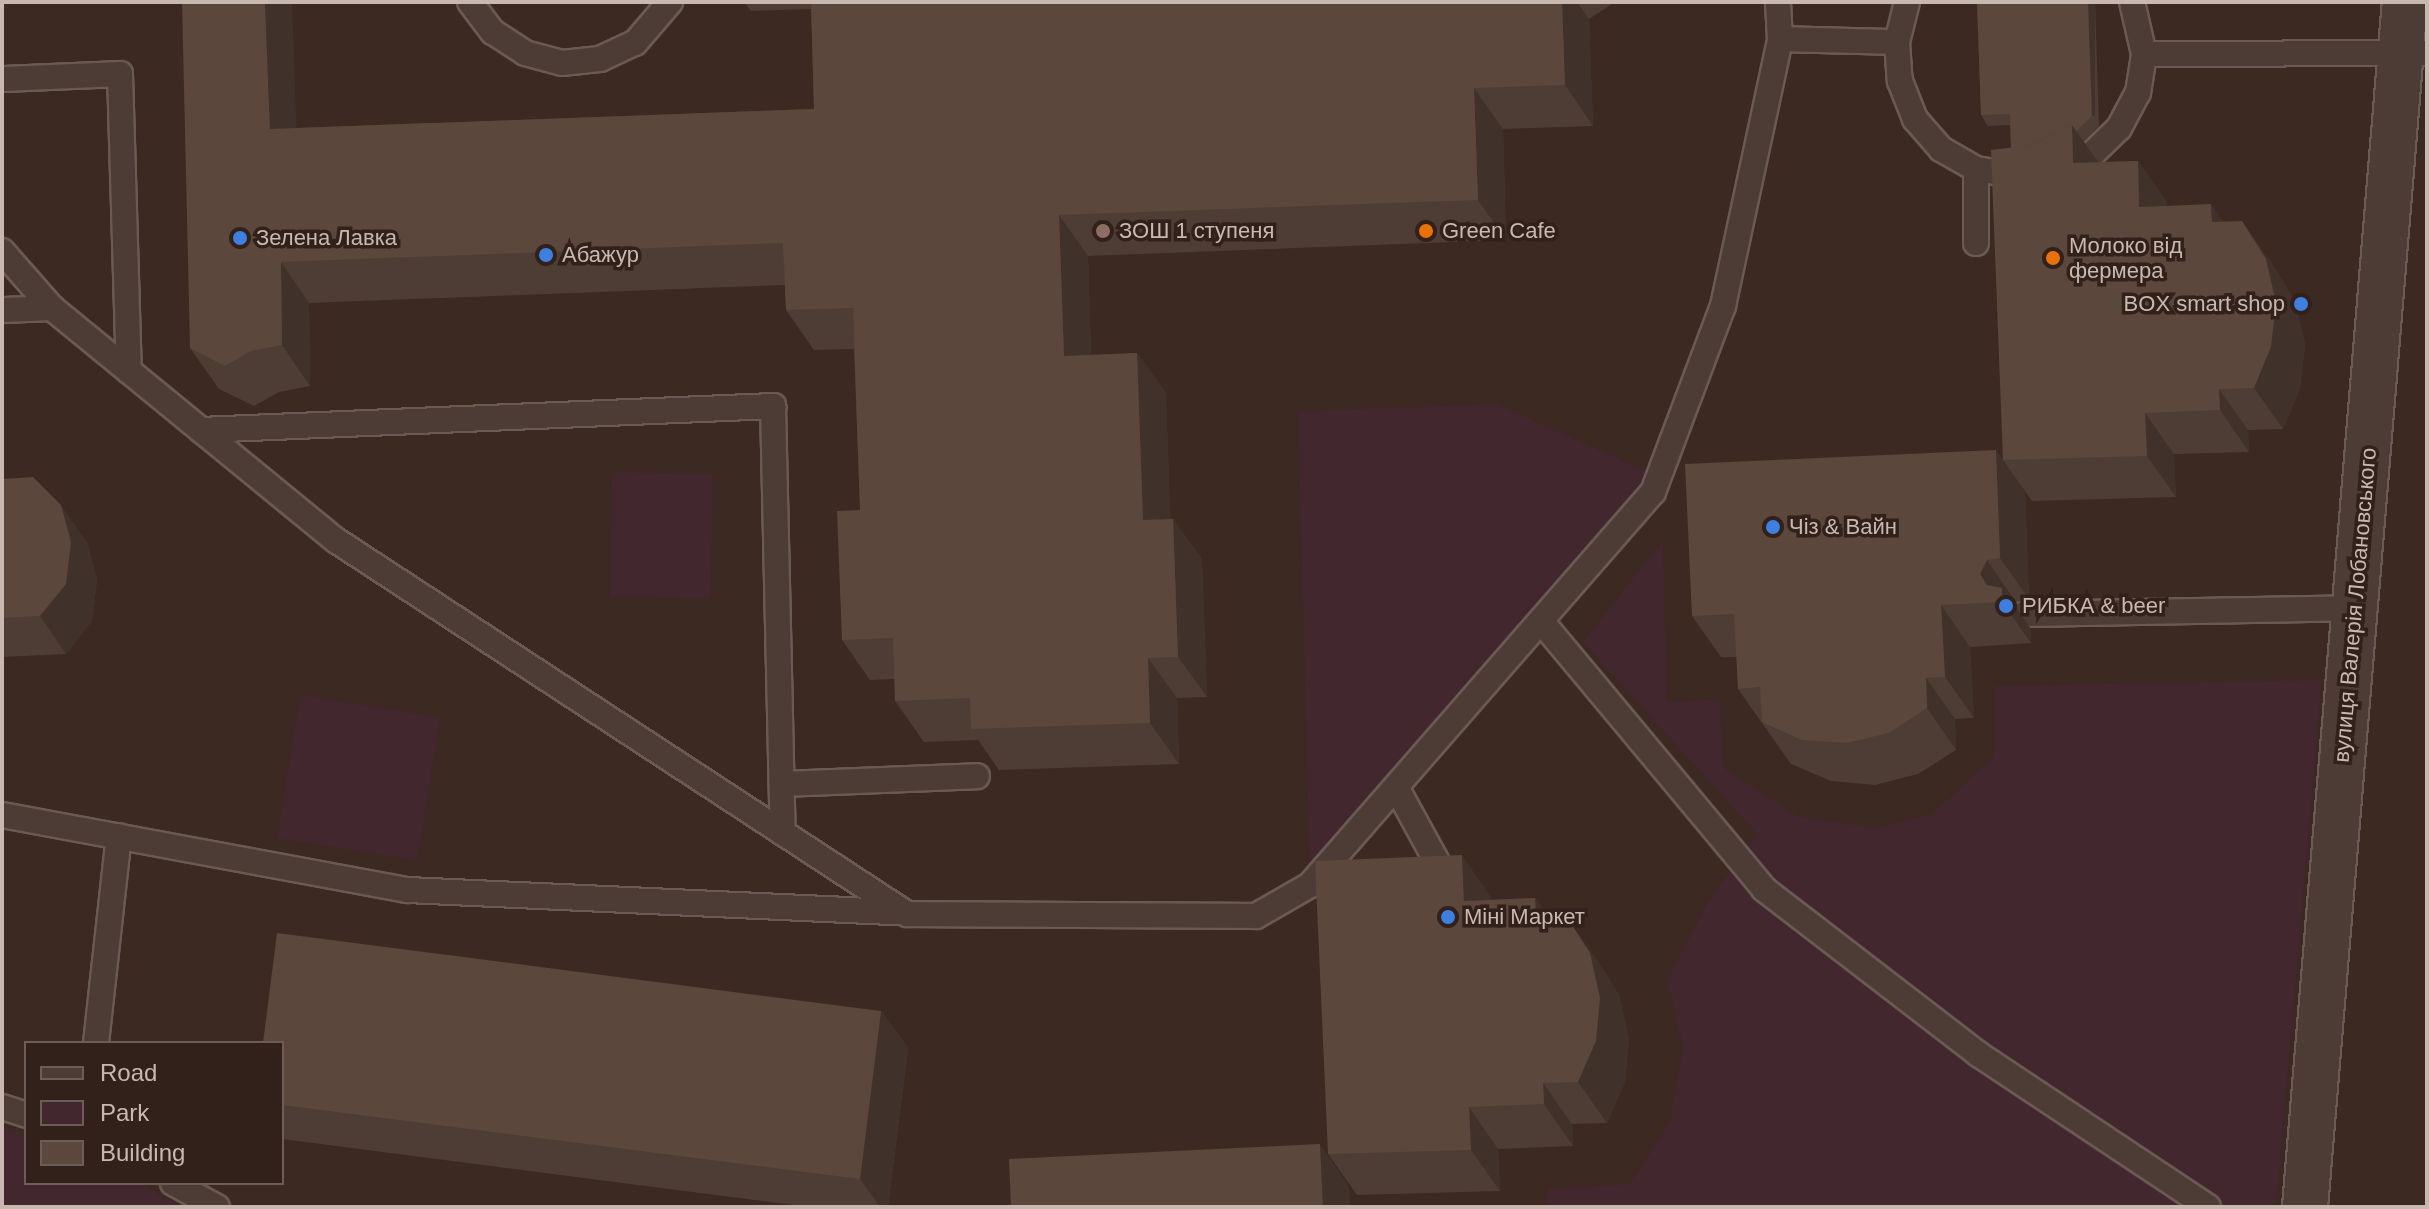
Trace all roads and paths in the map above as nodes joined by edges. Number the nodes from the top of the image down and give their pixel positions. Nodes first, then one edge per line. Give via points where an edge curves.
1 (470, 2) edge
2 (670, 2) edge
3 (1778, 2) edge
4 (1907, 2) edge
5 (2132, 2) edge
6 (2405, 2) edge
7 (1780, 39) junction
8 (1897, 42) junction
9 (2414, 53) edge
10 (2144, 54) junction
11 (2, 79) edge
12 (1976, 169) junction
13 (1976, 243) dead end
14 (2, 251) edge
15 (52, 308) junction
16 (2, 310) edge
17 (129, 371) junction
18 (201, 430) junction
19 (2354, 608) junction
20 (2024, 614) dead end
21 (1541, 621) junction
22 (977, 776) edge
23 (782, 784) junction
24 (1396, 787) junction
25 (2, 815) edge
26 (783, 833) junction
27 (119, 836) junction
28 (1448, 882) edge
29 (907, 914) junction
30 (96, 1041) edge
31 (2, 1107) edge
32 (24, 1114) edge
33 (177, 1185) edge
34 (217, 1207) edge
35 (2208, 1207) edge
36 (2305, 1207) edge

1 - 2 lane via 503,39 525,53 562,63 600,59 635,43
3 - 7 lane
4 - 8 lane
5 - 10 lane
6 - 9 street, вулиця Валерія Лобановського
7 - 8 lane
7 - 21 lane via 1723,306 1653,492
8 - 12 lane via 1900,81 1915,119 1941,149
9 - 10 lane
9 - 19 street, вулиця Валерія Лобановського
10 - 12 lane via 2138,93 2119,128 2090,156 2054,173 2015,177
11 - 17 lane via 120,74
12 - 13 lane
14 - 15 lane
15 - 16 lane
15 - 17 lane
17 - 18 lane
18 - 23 lane via 773,406
18 - 26 lane via 337,541
19 - 20 lane
19 - 36 street, вулиця Валерія Лобановського
21 - 24 lane
21 - 35 lane via 1764,889 1978,1054
22 - 23 lane
23 - 26 lane
24 - 28 lane
24 - 29 lane via 1310,885 1256,916
25 - 27 lane
26 - 29 lane
27 - 29 lane via 407,890
27 - 30 lane
31 - 32 lane
33 - 34 lane

